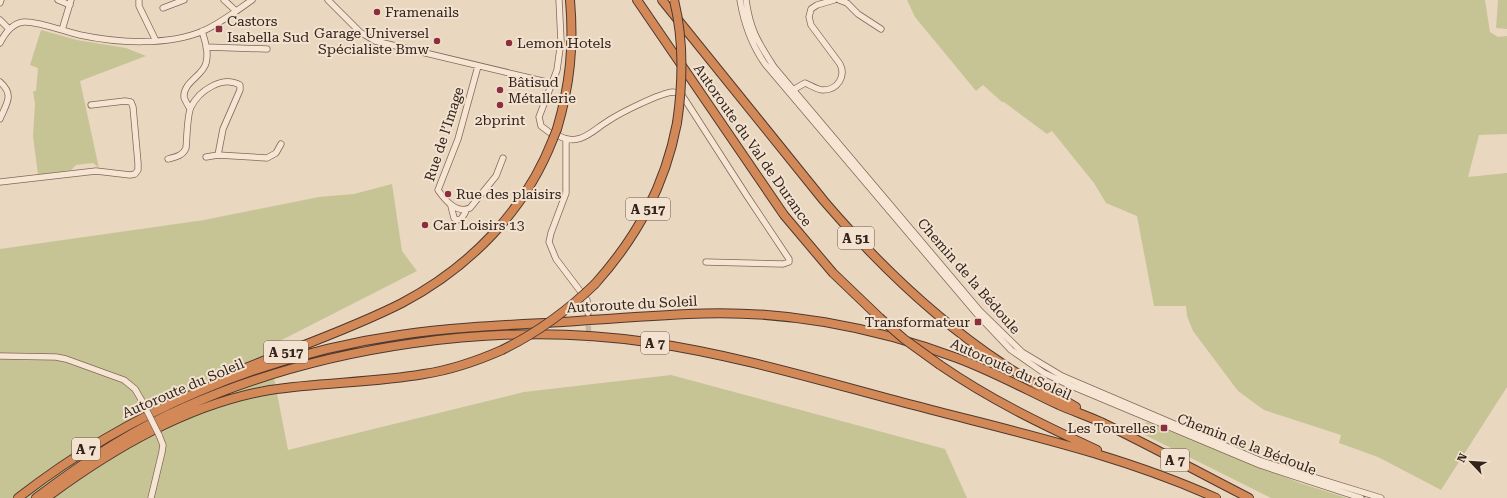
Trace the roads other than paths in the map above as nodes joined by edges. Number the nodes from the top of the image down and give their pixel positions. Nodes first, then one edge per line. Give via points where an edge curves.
1 (58, 0) edge
2 (138, 0) edge
3 (184, 0) edge
4 (224, 0) edge
5 (252, 0) edge
6 (559, 0) edge
7 (570, 0) edge
8 (637, 0) edge
9 (662, 0) edge
10 (674, 0) edge
11 (740, 0) edge
12 (746, 0) edge
13 (834, 0) edge
14 (842, 0) edge
15 (330, 1) edge
16 (70, 2) edge
17 (163, 8) dead end
18 (236, 11) junction
19 (0, 20) edge
20 (9, 29) junction
21 (881, 29) dead end
22 (62, 30) junction
23 (202, 31) junction
24 (156, 41) junction
25 (0, 43) edge
26 (206, 47) junction
27 (267, 49) dead end
28 (478, 66) junction
29 (0, 82) edge
30 (552, 83) junction
31 (791, 91) junction
32 (91, 105) dead end
33 (190, 109) junction
34 (0, 119) edge
35 (554, 134) junction
36 (566, 140) junction
37 (281, 144) dead end
38 (218, 155) junction
39 (206, 157) dead end
40 (504, 158) dead end
41 (168, 159) dead end
42 (0, 182) edge
43 (451, 206) junction
44 (466, 210) junction
45 (706, 262) dead end
46 (588, 313) tunnel mouth
47 (0, 356) edge
48 (160, 408) junction
49 (1100, 422) junction
50 (1122, 461) junction
51 (18, 498) edge
52 (36, 498) edge
53 (46, 498) edge
54 (151, 498) edge
55 (1216, 498) edge
56 (1249, 498) edge
57 (1361, 498) edge
58 (1381, 498) edge

1 - 16 street
2 - 24 street
3 - 17 street
4 - 18 street
5 - 18 street
6 - 30 street via 561,41
7 - 35 highway, A 517 via 571,62 563,107
8 - 50 highway, Autoroute du Val de Durance / A 51, bridge via 784,215 828,268 880,318 904,339 967,384 1022,415
9 - 49 highway, Autoroute du Val de Durance / A 51 via 824,201 894,276 946,322 983,350 1023,377
10 - 53 highway, A 517, bridge via 682,59 681,95 677,123 665,169 651,203 633,236 595,284 554,320 502,350 464,364 424,374 283,388 234,398 193,412 126,446
11 - 31 street, Chemin de la Bédoule via 746,28 756,51
12 - 31 street, Chemin de la Bédoule via 748,18 756,40
13 - 31 street via 816,5 811,9 809,17 811,25 840,64 843,71 842,79 832,88 823,90 805,83
14 - 21 street
15 - 28 street via 370,39
16 - 22 street
18 - 23 street
19 - 20 street
20 - 22 street via 24,22
20 - 25 street
22 - 24 street via 119,41
23 - 24 street
23 - 26 street
26 - 27 street
26 - 33 street via 206,63 186,89 184,98
28 - 30 street
28 - 43 street, Rue de l’Image via 458,139 438,188
29 - 34 street via 9,95
30 - 35 street via 539,117 542,126
31 - 57 street, Chemin de la Bédoule via 976,313 1011,350 1028,363 1069,385 1260,465
31 - 58 street, Chemin de la Bédoule via 980,311 1022,352 1062,376 1261,461
32 - 42 street via 131,102 138,163 138,170 134,174 96,171
33 - 38 street via 200,95 212,86 222,82 240,85 223,128
33 - 41 street via 184,153
35 - 36 street
35 - 48 highway, A 517 via 538,172 512,212 492,236 446,275 388,310 218,380
36 - 45 street via 584,137 618,115 662,95 674,92 682,94 789,259 783,264
36 - 46 street via 566,193 550,242 556,259 587,300
37 - 38 street via 276,153 267,158
38 - 39 street
40 - 44 street, Rue de l’Image via 496,176 474,205
43 - 44 street
43 - 44 street, Rue de l’Image via 457,220 462,219
47 - 54 street, bridge via 66,359 124,380 135,389 160,435 162,445
48 - 49 highway, Autoroute du Soleil / A 7 via 284,361 332,348 399,335 494,325 717,313 810,320 892,337 980,367
48 - 51 highway, Autoroute du Soleil / A 7 via 92,446
49 - 56 highway, Autoroute du Soleil / A 7
50 - 52 highway, Autoroute du Soleil / A 7 via 749,362 677,346 573,335 474,337 431,341 308,364 230,389 144,427 86,462
50 - 55 highway, Autoroute du Soleil / A 7

